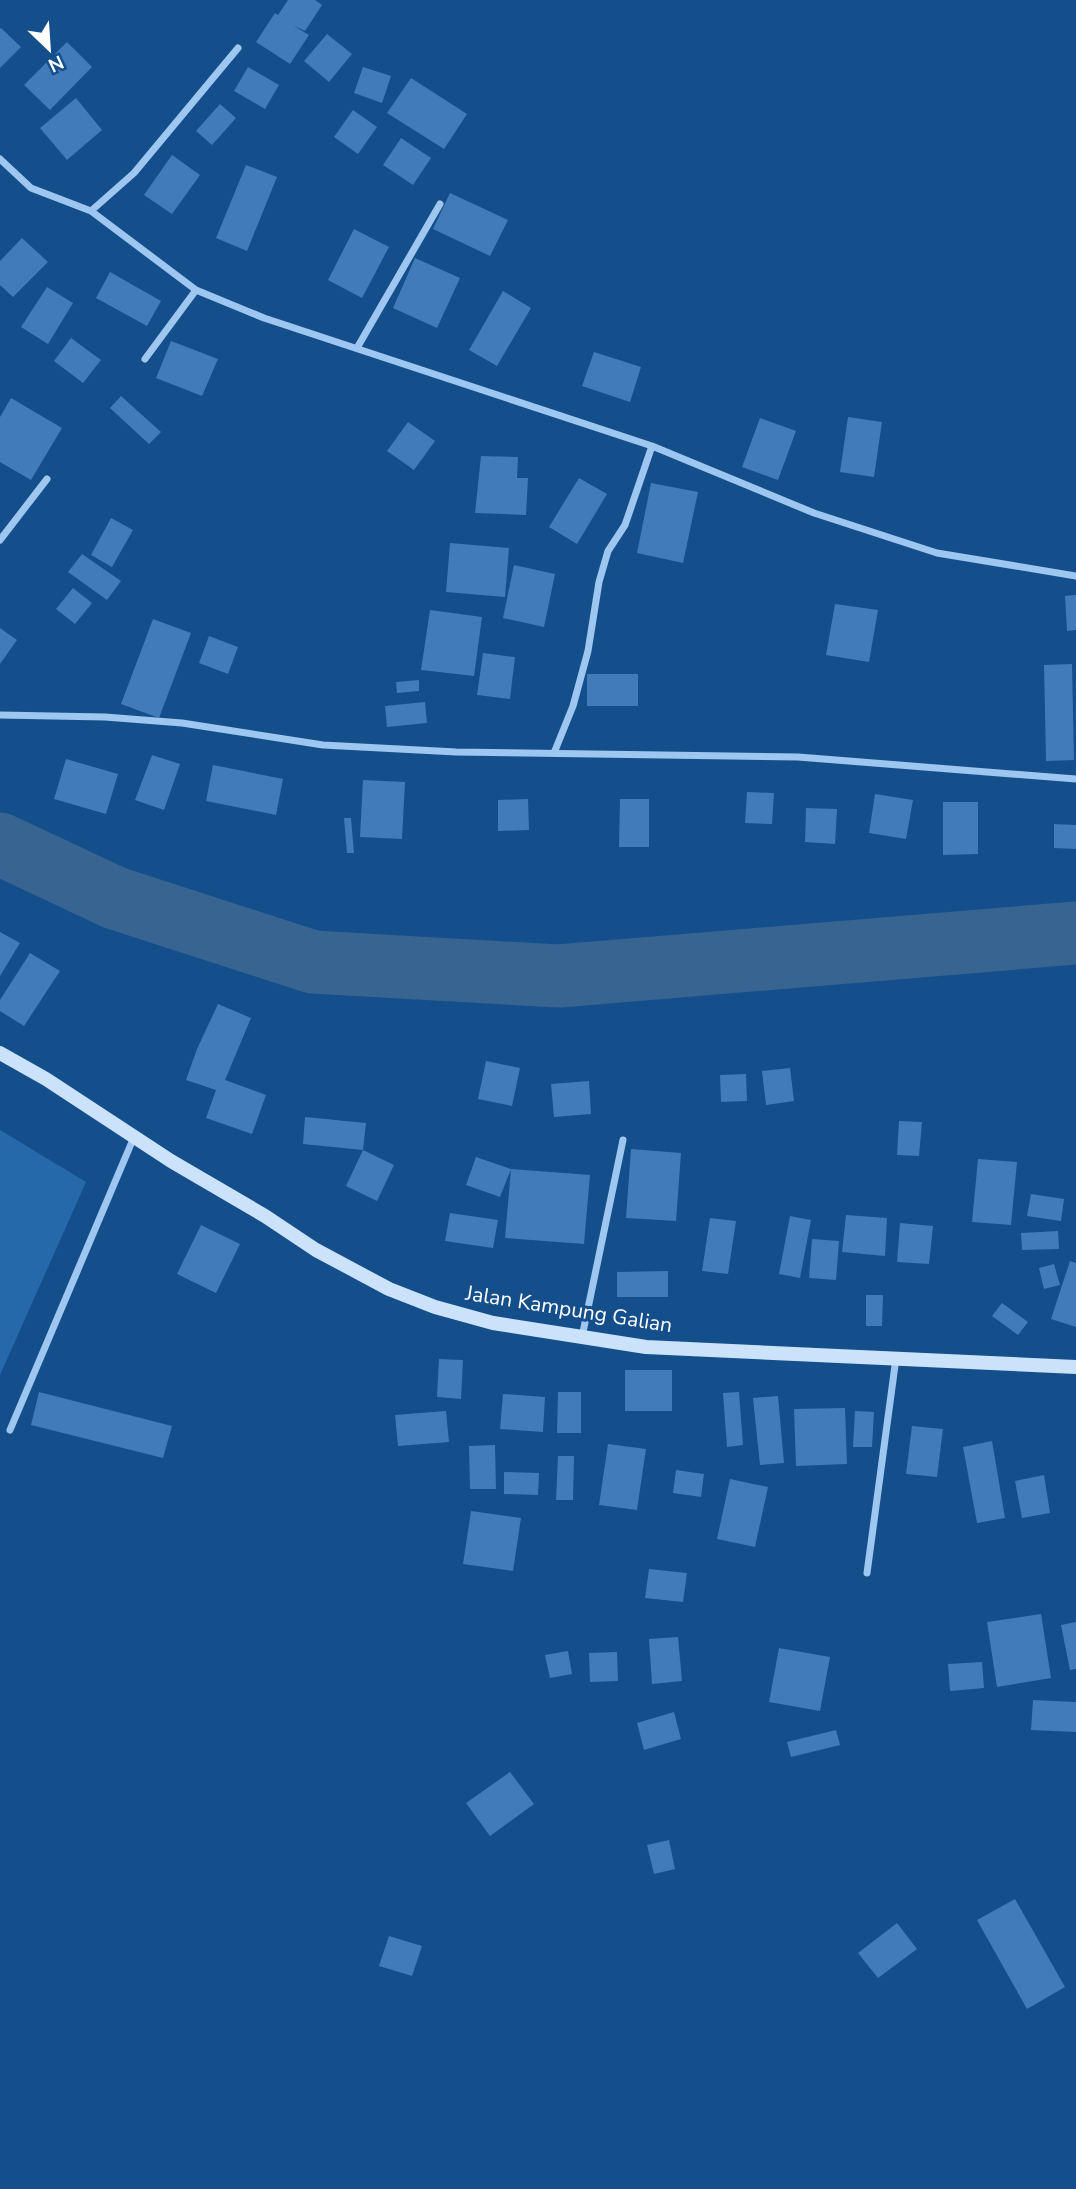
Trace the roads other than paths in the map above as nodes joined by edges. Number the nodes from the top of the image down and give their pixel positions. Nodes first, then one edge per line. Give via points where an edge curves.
1 (238, 48) dead end
2 (0, 159) edge
3 (440, 204) dead end
4 (91, 211) junction
5 (196, 290) junction
6 (357, 348) junction
7 (145, 359) dead end
8 (652, 446) junction
9 (47, 479) dead end
10 (0, 540) edge
11 (1076, 576) edge
12 (0, 715) edge
13 (554, 753) junction
14 (1076, 779) edge
15 (0, 1053) edge
16 (134, 1137) junction
17 (623, 1140) dead end
18 (582, 1336) junction
19 (896, 1357) junction
20 (1076, 1367) edge
21 (10, 1430) dead end
22 (867, 1573) dead end

1 - 4 street via 134,173
2 - 4 street via 31,188
3 - 6 street
4 - 5 street
5 - 6 street
5 - 7 street
6 - 8 street
8 - 11 street via 814,513 937,553
8 - 13 street via 625,525 608,551 588,651
9 - 10 street
12 - 13 street via 182,723 323,745
13 - 14 street via 798,757
15 - 16 main road, Jalan Kampung Galian
16 - 18 main road, Jalan Kampung Galian via 316,1250 389,1289 493,1322
16 - 21 street
17 - 18 street
18 - 19 main road, Jalan Kampung Galian via 646,1346
19 - 20 main road, Jalan Kampung Galian
19 - 22 street

